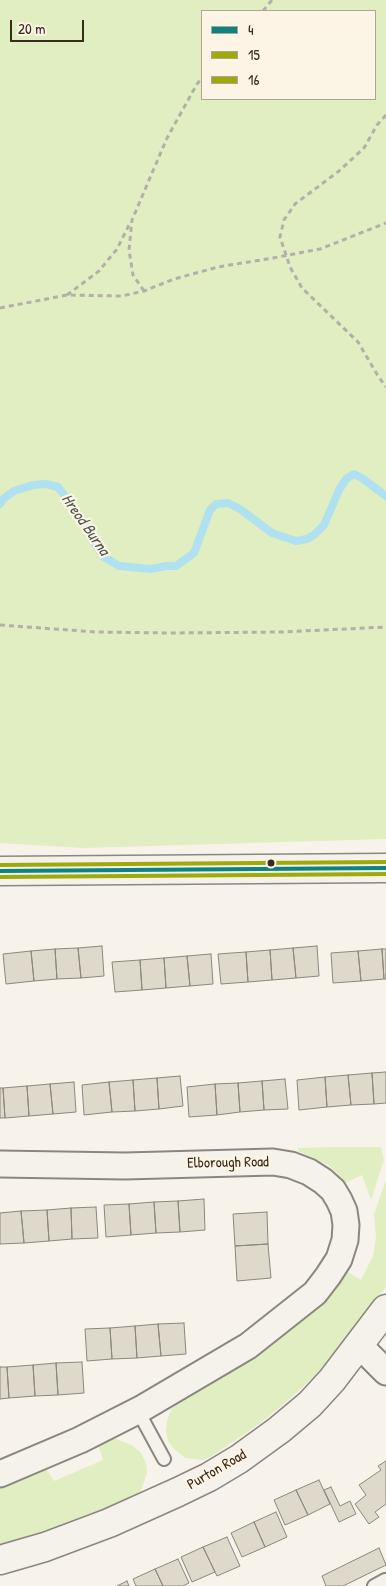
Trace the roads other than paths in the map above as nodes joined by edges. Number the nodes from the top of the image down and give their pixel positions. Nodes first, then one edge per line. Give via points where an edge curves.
1 (386, 868) edge
2 (0, 872) edge
3 (0, 1164) edge
4 (386, 1309) edge
5 (359, 1345) junction
6 (386, 1372) edge
7 (138, 1411) junction
8 (164, 1459) dead end
9 (0, 1474) edge
10 (0, 1560) edge
11 (385, 1580) edge
12 (374, 1586) edge

1 - 2 street
3 - 7 street, Elborough Road via 125,1166 273,1162 309,1172 333,1190 339,1200 344,1211 345,1240 338,1259 315,1293 248,1346
4 - 5 street, Purton Road
5 - 6 street
5 - 10 street, Purton Road via 332,1380 299,1414 209,1477 109,1523
7 - 8 lane
7 - 9 street
11 - 12 lane

